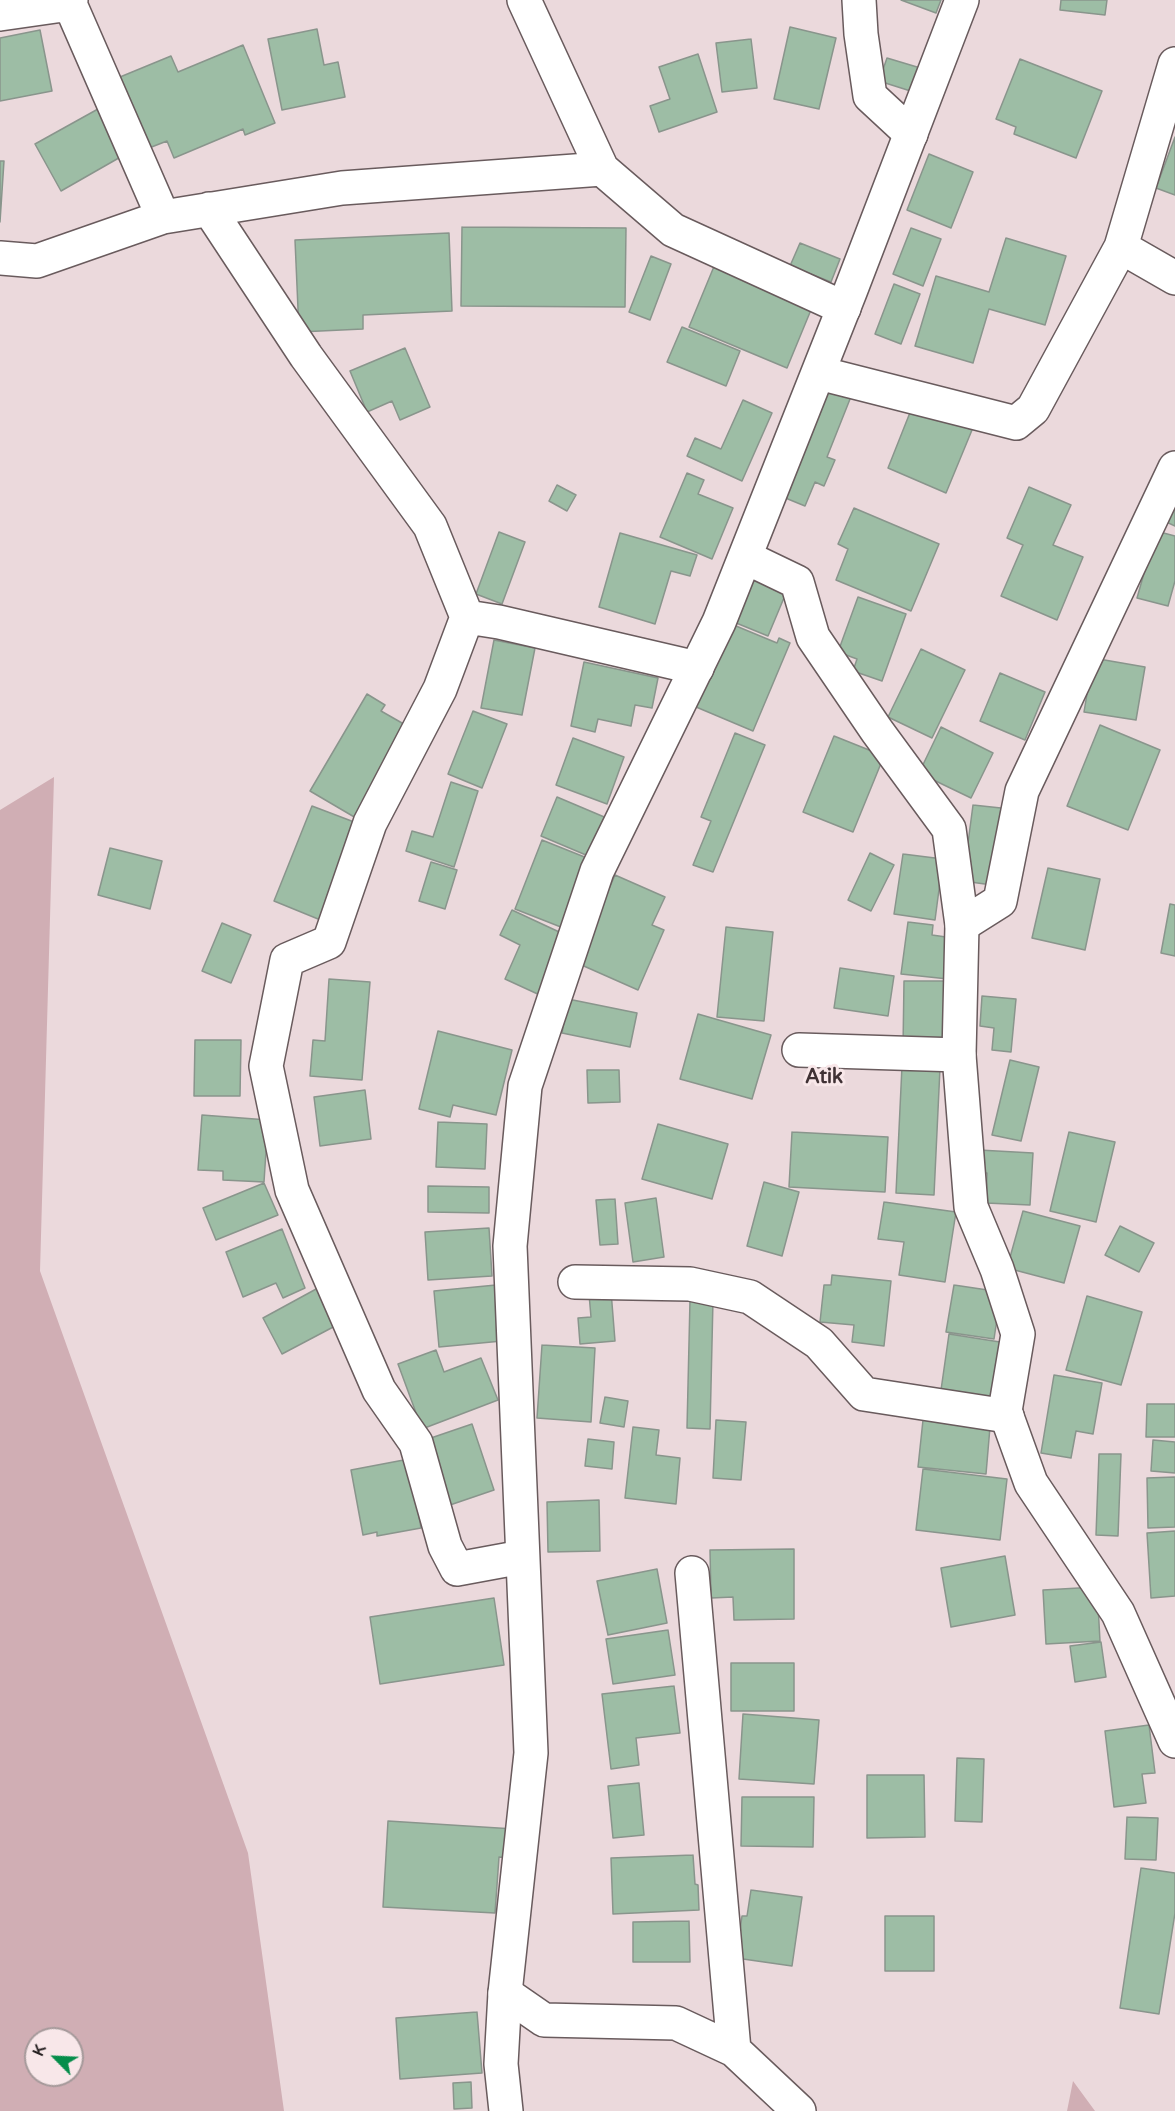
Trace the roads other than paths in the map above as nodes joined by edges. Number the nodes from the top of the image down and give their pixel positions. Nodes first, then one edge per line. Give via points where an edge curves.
1 (524, 0) edge
2 (859, 0) edge
3 (962, 0) edge
4 (71, 2) edge
5 (0, 14) edge
6 (1175, 64) edge
7 (911, 134) junction
8 (602, 169) junction
9 (209, 209) junction
10 (163, 217) junction
11 (1121, 246) junction
12 (0, 258) edge
13 (1175, 278) edge
14 (844, 308) junction
15 (819, 373) junction
16 (1175, 468) edge
17 (745, 557) junction
18 (467, 617) junction
19 (697, 668) junction
20 (962, 925) junction
21 (799, 1050) dead end
22 (959, 1055) junction
23 (575, 1282) dead end
24 (1007, 1416) junction
25 (522, 1557) junction
26 (692, 1573) dead end
27 (1175, 1741) edge
28 (505, 1993) junction
29 (734, 2050) junction
30 (506, 2111) edge
31 (799, 2111) edge

1 - 8 street
2 - 7 street via 870,96
3 - 7 street
4 - 5 street
4 - 10 street
6 - 11 street
7 - 14 street
8 - 9 street via 342,188
8 - 14 street via 673,230
9 - 10 street
9 - 18 street via 306,356 430,526
10 - 12 street via 37,261
11 - 13 street
11 - 15 street via 1033,409 1016,423
14 - 15 street
15 - 17 street
16 - 20 street via 1022,791 1000,901
17 - 19 street
17 - 20 street via 797,582 813,638 949,829
18 - 19 street
18 - 25 street via 440,689 370,823 329,942 287,960 266,1066 292,1190 379,1389 416,1443 445,1546 457,1569
19 - 25 street via 597,871 525,1086 510,1246
20 - 22 street
21 - 22 street
22 - 24 street via 971,1207 1018,1334
23 - 24 street via 690,1284 750,1297 819,1343 864,1394
24 - 27 street via 1031,1483 1118,1613
25 - 28 street via 531,1753
26 - 29 street
28 - 29 street via 544,2020 676,2023
28 - 30 street via 501,2064
29 - 31 street

